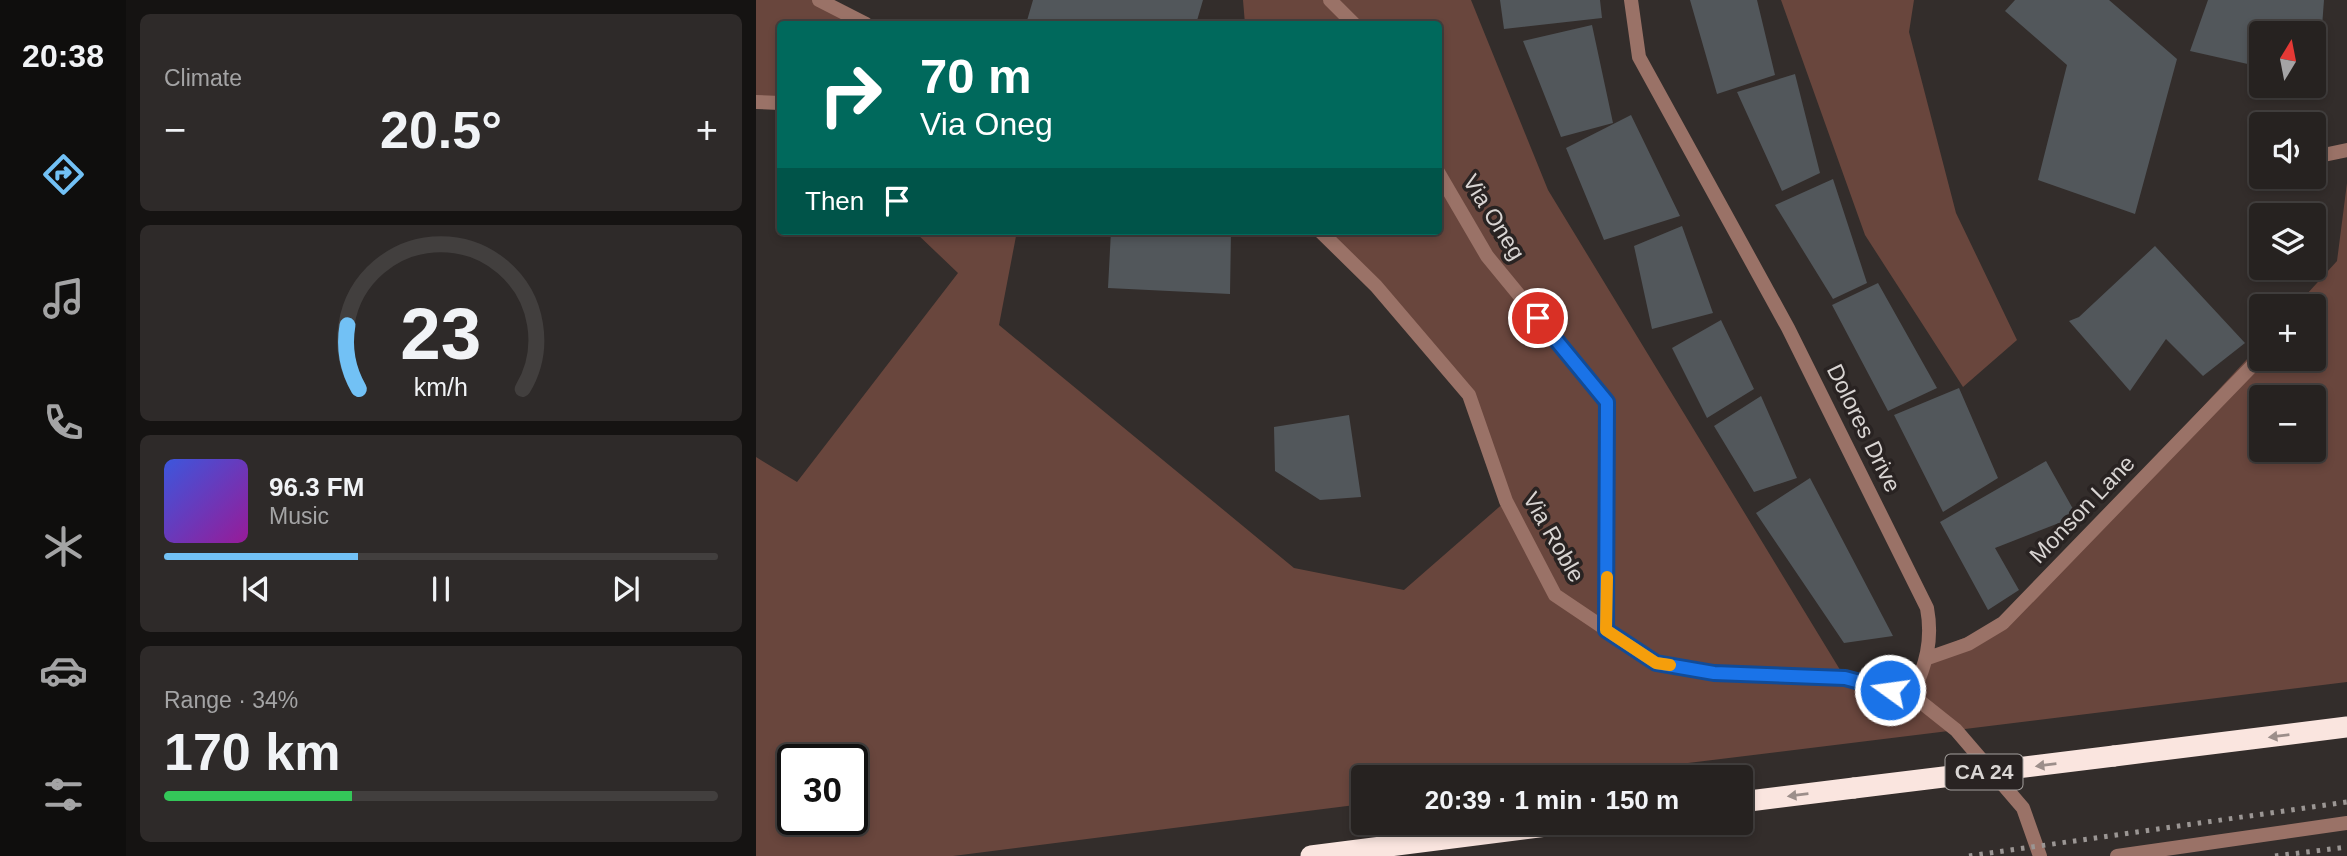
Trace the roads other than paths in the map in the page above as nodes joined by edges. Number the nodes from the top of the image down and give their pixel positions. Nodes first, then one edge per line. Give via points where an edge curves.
1 (819, 0) edge
2 (1330, 0) edge
3 (1631, 0) edge
4 (860, 21) edge
5 (1351, 21) edge
6 (756, 102) edge
7 (777, 103) edge
8 (2347, 150) edge
9 (2326, 154) edge
10 (1442, 179) edge
11 (1324, 235) edge
12 (2249, 369) edge
13 (1606, 630) junction
14 (1927, 658) junction
15 (1912, 695) junction
16 (2347, 727) edge
17 (1753, 801) edge
18 (2347, 823) edge
19 (1476, 835) edge
20 (1311, 856) edge
21 (2040, 856) edge
22 (2117, 856) edge

1 - 4 street
2 - 5 street
3 - 14 street, Dolores Drive via 1639,57 1788,328 1927,608 1931,629
6 - 7 street
8 - 9 street
10 - 13 street, Via Oneg via 1487,256 1607,402
11 - 13 street, Via Roble via 1376,286 1468,395 1506,501 1555,595
12 - 14 street, Monson Lane via 2003,622 1968,644
13 - 15 street, Via Roble via 1656,663 1714,673 1845,678
14 - 15 street, Dolores Drive
15 - 21 street via 1956,730 2023,808
16 -> 17 highway, CA 24, bridge
18 - 22 street
19 - 20 highway

